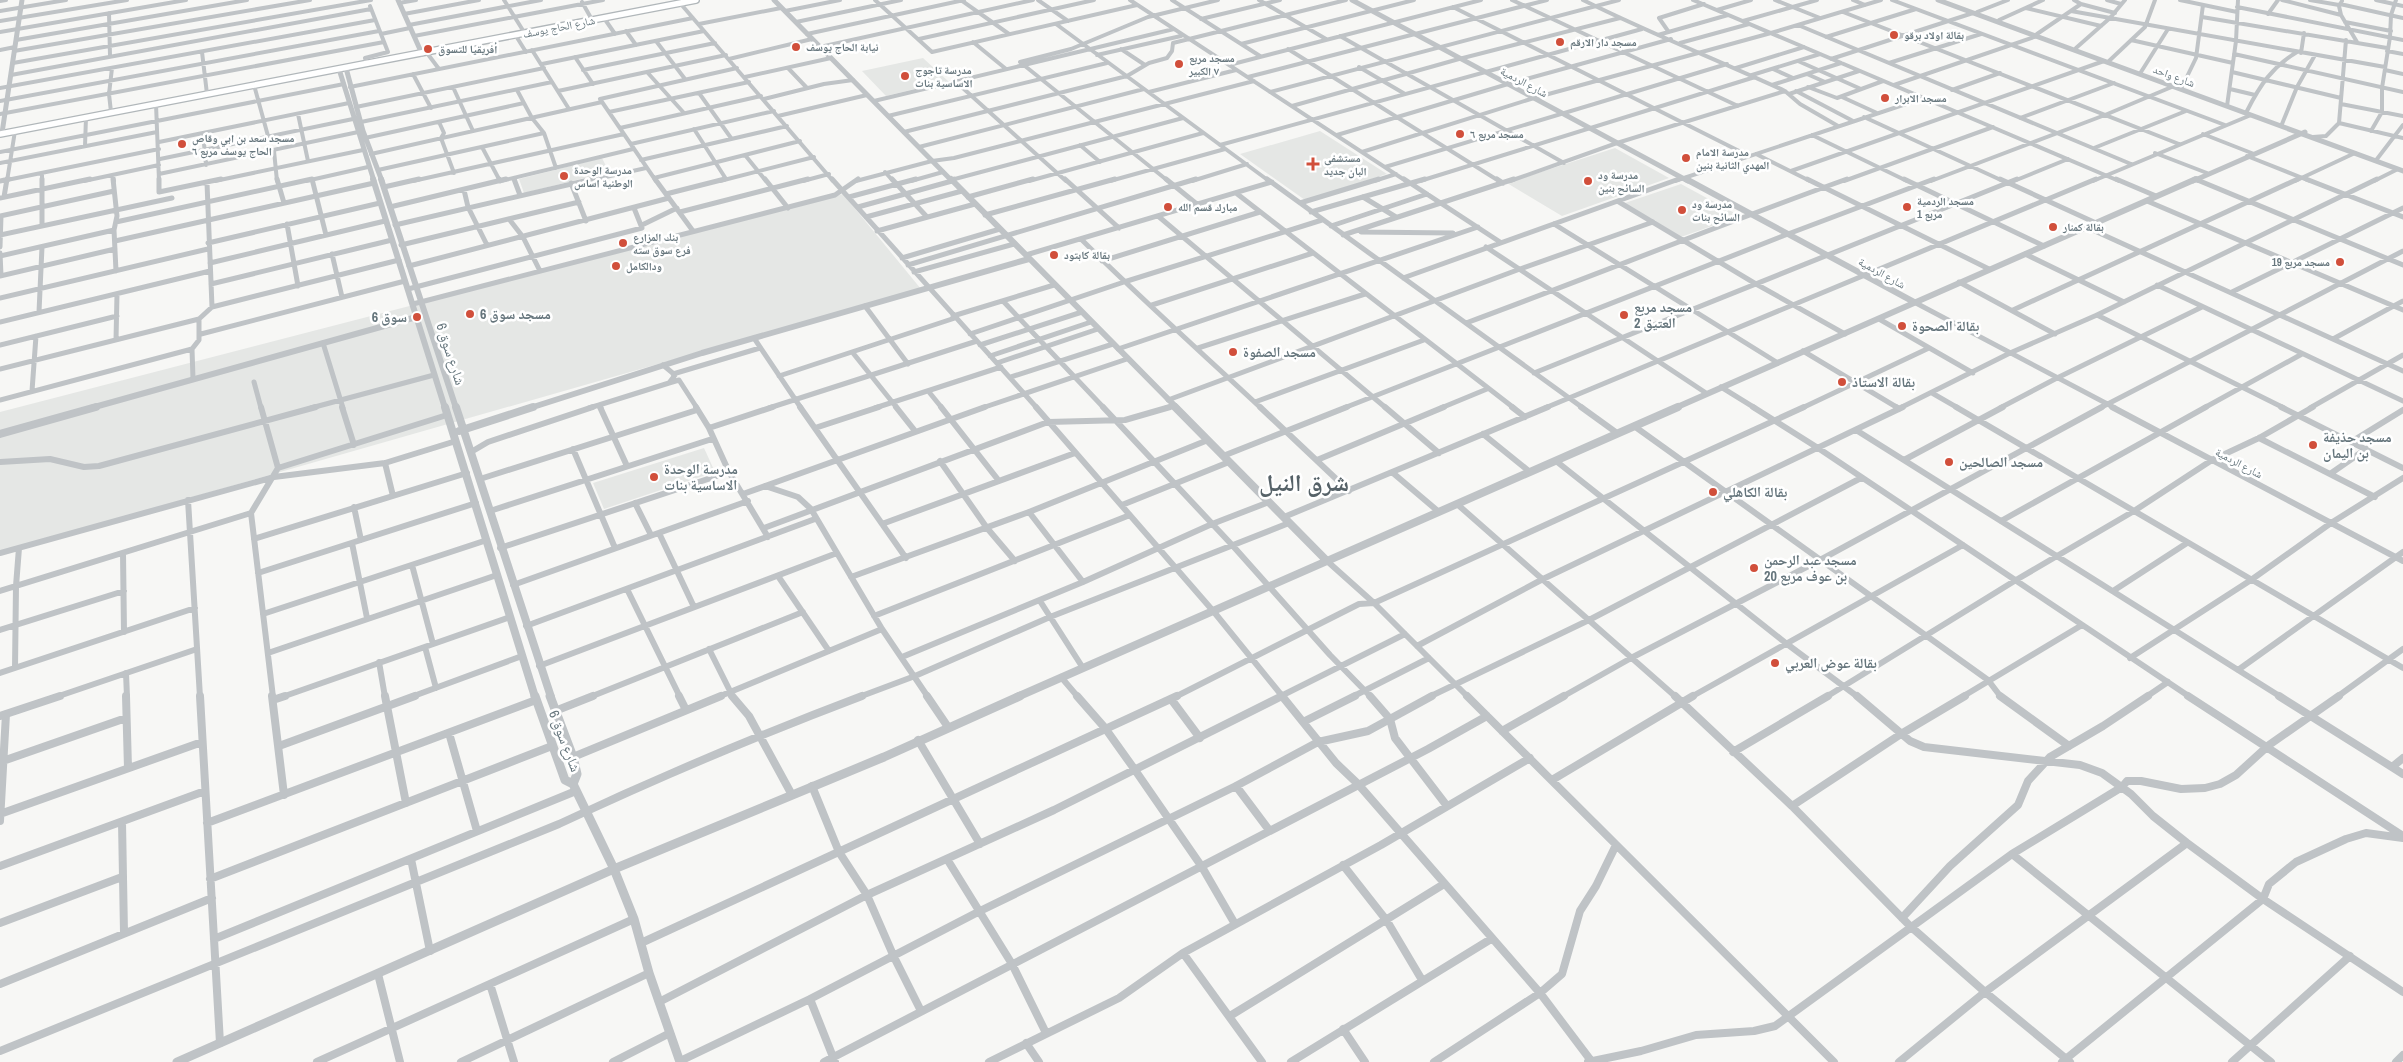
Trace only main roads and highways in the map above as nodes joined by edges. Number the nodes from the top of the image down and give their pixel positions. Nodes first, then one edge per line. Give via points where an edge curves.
1 (687, 0) edge
2 (696, 0) edge
3 (679, 2) edge
4 (424, 53) junction
5 (405, 58) joint
6 (1, 134) edge

1 - 3 main road, شارع الحاج يوسف
2 - 3 main road, شارع الحاج يوسف
3 - 4 main road, شارع الحاج يوسف
3 - 4 main road, شارع الحاج يوسف
4 - 5 main road
5 - 6 main road

